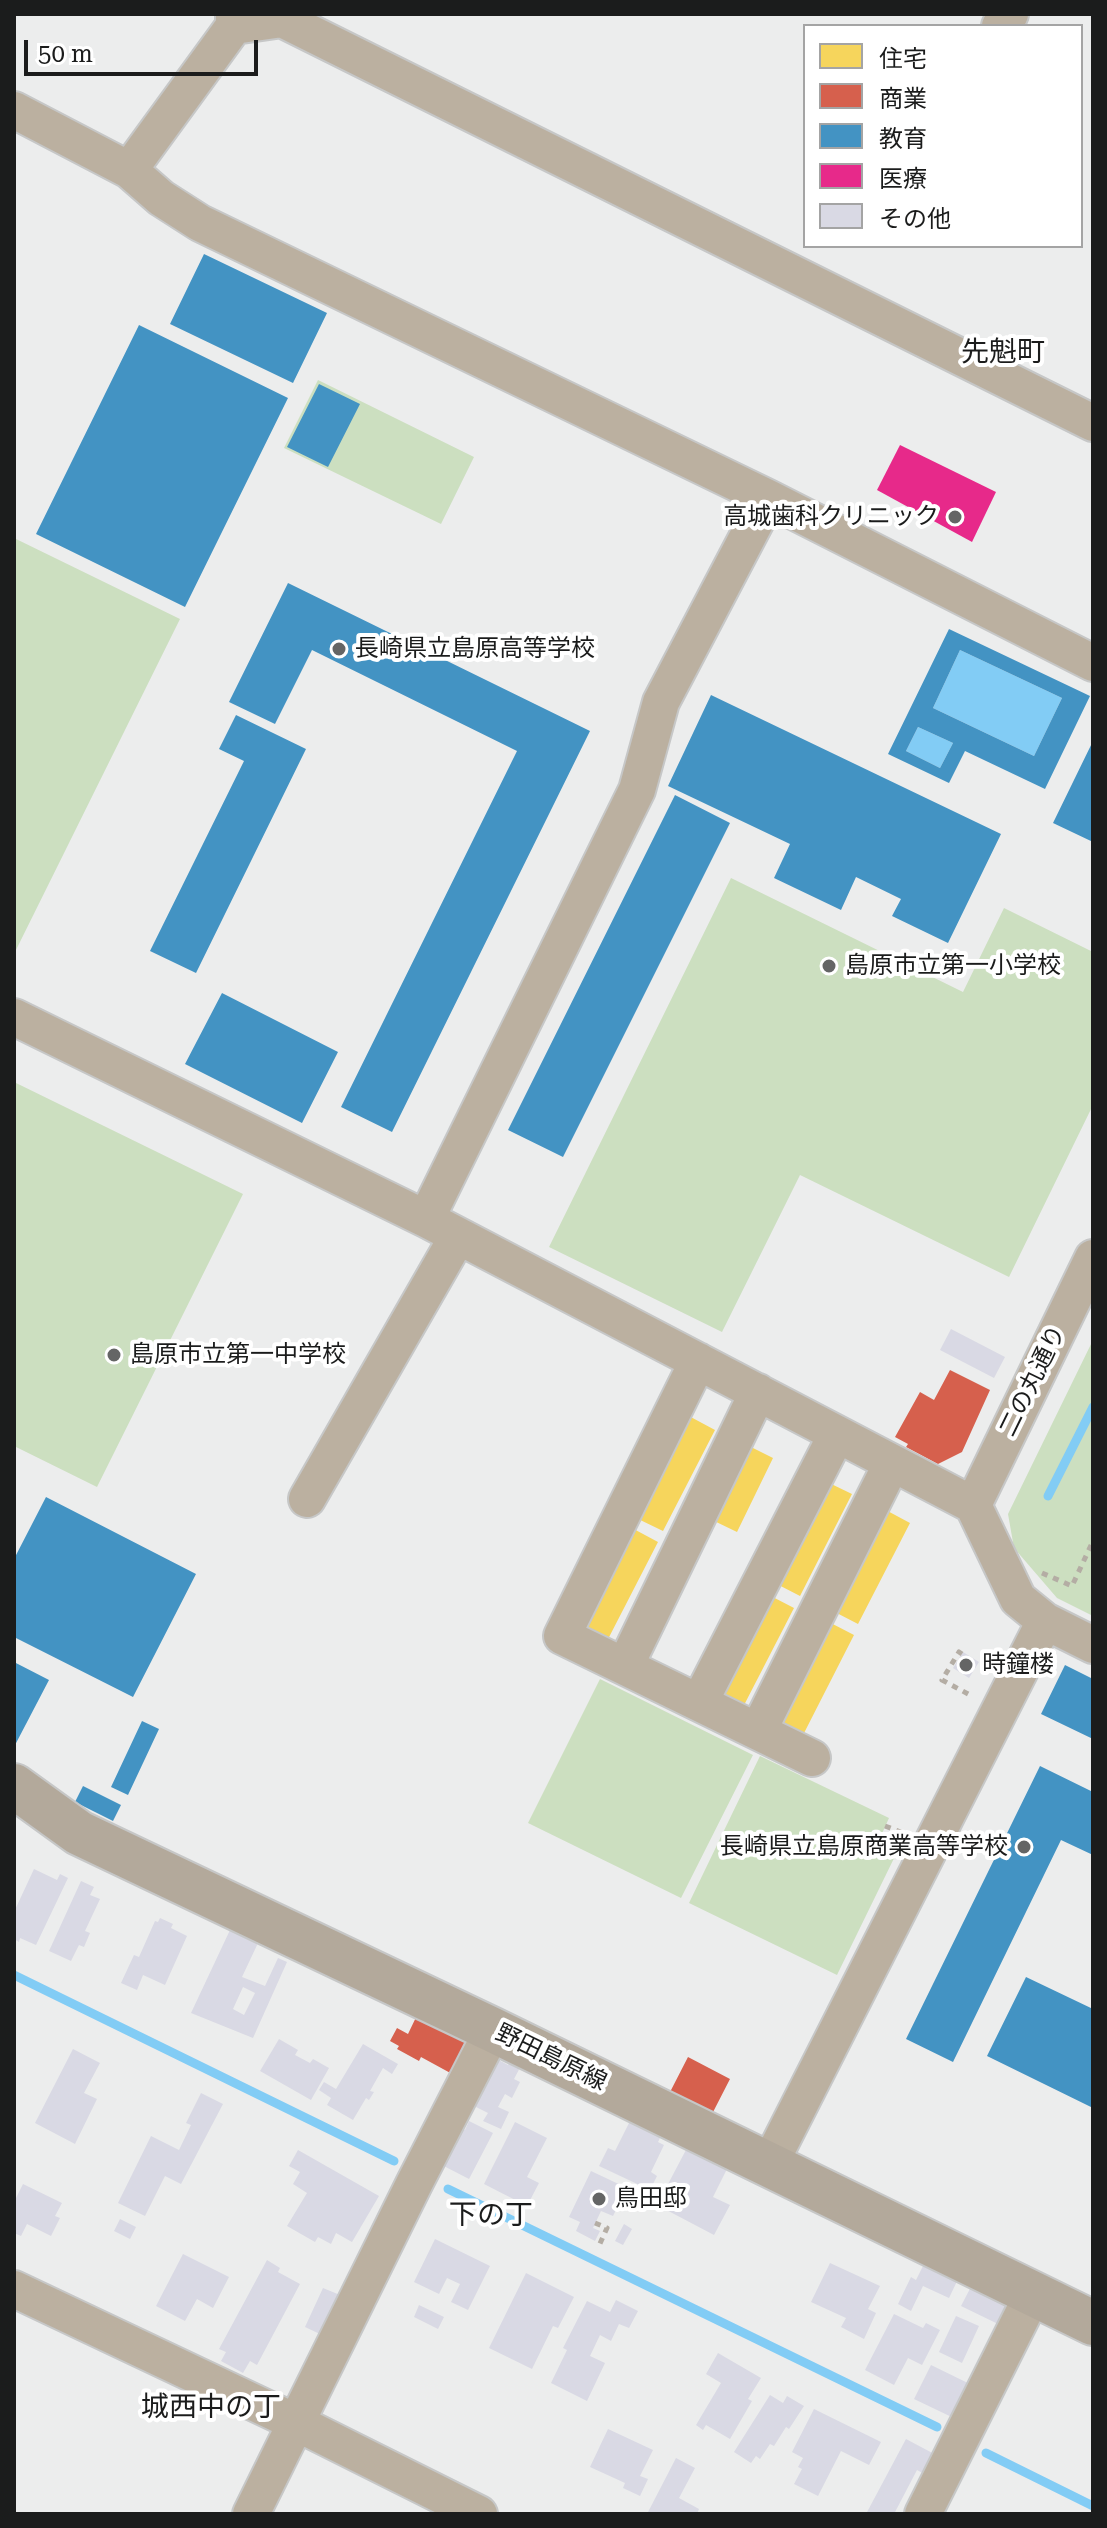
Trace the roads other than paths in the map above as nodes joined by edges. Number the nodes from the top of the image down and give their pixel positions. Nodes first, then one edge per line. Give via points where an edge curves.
1 (234, 20) edge
2 (14, 110) edge
3 (129, 170) junction
4 (1093, 423) edge
5 (768, 498) junction
6 (1093, 663) edge
7 (14, 1017) edge
8 (426, 1219) junction
9 (458, 1236) junction
10 (1093, 1258) edge
11 (698, 1361) junction
12 (758, 1392) junction
13 (837, 1434) junction
14 (892, 1463) junction
15 (307, 1499) dead end
16 (973, 1505) junction
17 (1045, 1621) junction
18 (1093, 1645) edge
19 (625, 1666) junction
20 (699, 1703) junction
21 (758, 1731) junction
22 (812, 1758) dead end
23 (14, 1786) edge
24 (493, 2030) junction
25 (769, 2165) junction
26 (14, 2289) edge
27 (1033, 2294) junction
28 (1093, 2323) edge
29 (295, 2422) junction
30 (251, 2514) edge
31 (479, 2514) edge
32 (923, 2514) edge

1 - 3 street
1 - 4 street via 282,19
2 - 3 street
3 - 5 street via 200,223
5 - 6 street
5 - 8 street via 661,702 637,790
7 - 8 street
8 - 9 street
9 - 11 street
9 - 15 street
10 - 16 street, 二の丸通り
11 - 12 street
11 - 19 street via 562,1636
12 - 13 street
12 - 19 street
13 - 14 street
13 - 20 street
14 - 16 street
14 - 21 street
16 - 17 street via 1018,1599
17 - 18 street
17 - 25 street
19 - 20 street
20 - 21 street
21 - 22 street
23 - 24 main road, 野田島原線 via 79,1833
24 - 25 main road, 野田島原線
24 - 29 street
25 - 27 main road, 野田島原線
26 - 29 street
27 - 28 main road, 野田島原線
27 - 32 street
29 - 30 street
29 - 31 street

